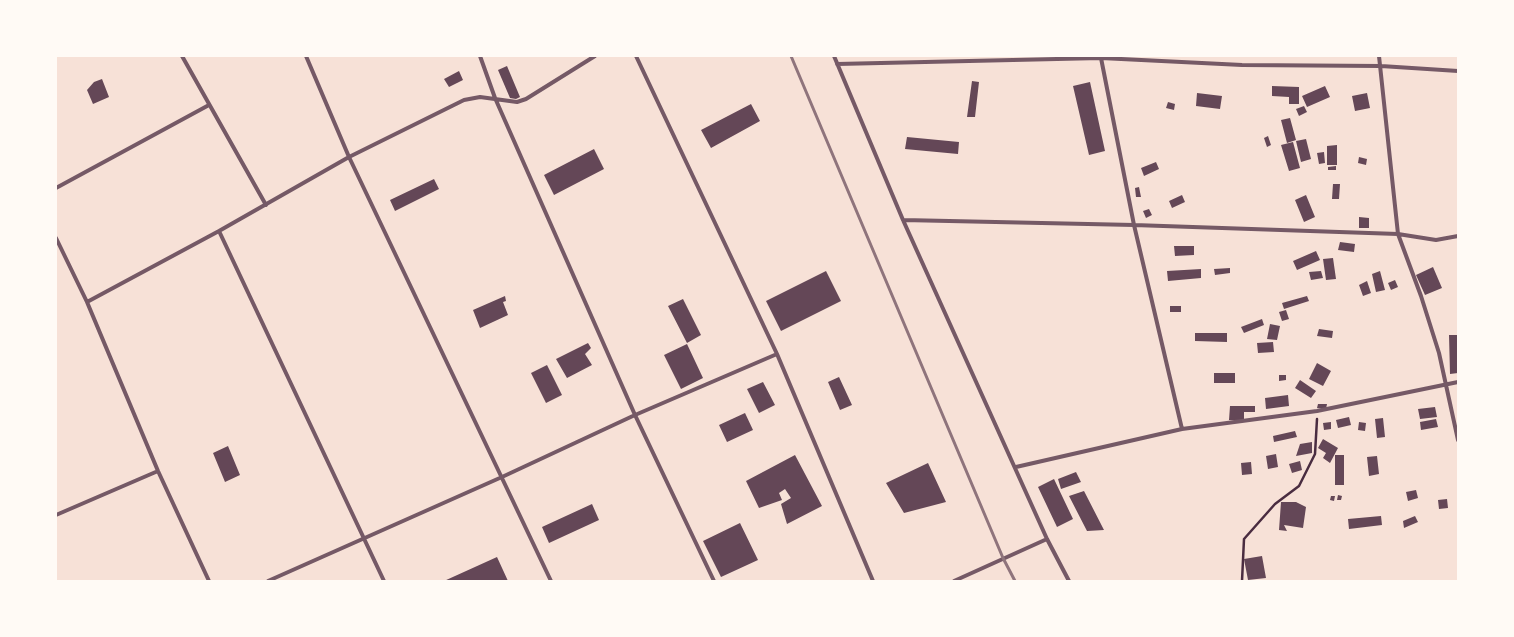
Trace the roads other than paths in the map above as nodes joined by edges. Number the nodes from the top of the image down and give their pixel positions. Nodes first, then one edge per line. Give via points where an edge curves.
1 (182, 56) edge
2 (306, 56) edge
3 (480, 56) edge
4 (595, 56) edge
5 (636, 56) edge
6 (834, 56) edge
7 (1379, 56) edge
8 (955, 58) edge
9 (1101, 58) junction
10 (837, 64) junction
11 (1381, 66) junction
12 (1458, 71) edge
13 (495, 98) junction
14 (209, 105) junction
15 (349, 157) junction
16 (56, 188) edge
17 (266, 205) junction
18 (903, 220) junction
19 (1134, 224) junction
20 (219, 231) junction
21 (1398, 234) junction
22 (1458, 236) edge
23 (56, 238) edge
24 (87, 302) junction
25 (777, 354) junction
26 (1458, 382) edge
27 (1447, 384) junction
28 (635, 415) junction
29 (1182, 428) junction
30 (1458, 440) edge
31 (1016, 467) junction
32 (158, 471) junction
33 (502, 477) junction
34 (56, 515) edge
35 (365, 539) junction
36 (1047, 539) junction
37 (209, 581) edge
38 (268, 581) edge
39 (384, 581) edge
40 (551, 581) edge
41 (714, 581) edge
42 (873, 581) edge
43 (954, 581) edge
44 (1069, 581) edge

1 - 14 street
2 - 15 street
3 - 13 street
4 - 13 street via 526,99 517,102
5 - 25 street
6 - 10 street
7 - 11 street
8 - 9 street
8 - 10 street
9 - 11 street via 1242,65
9 - 19 street
10 - 18 street
11 - 12 street
11 - 21 street
13 - 15 street via 464,100
13 - 28 street
14 - 16 street
14 - 17 street
15 - 17 street
15 - 33 street
17 - 20 street
18 - 19 street
18 - 31 street
19 - 21 street
19 - 29 street
20 - 24 street
20 - 35 street
21 - 22 street via 1436,240
21 - 27 street via 1421,296
23 - 24 street
24 - 32 street
25 - 28 street
25 - 42 street
26 - 27 street
27 - 29 street via 1318,411
27 - 30 street
28 - 33 street
28 - 41 street
29 - 31 street
31 - 36 street
32 - 34 street
32 - 37 street
33 - 35 street
33 - 40 street
35 - 38 street
35 - 39 street
36 - 43 street
36 - 44 street

